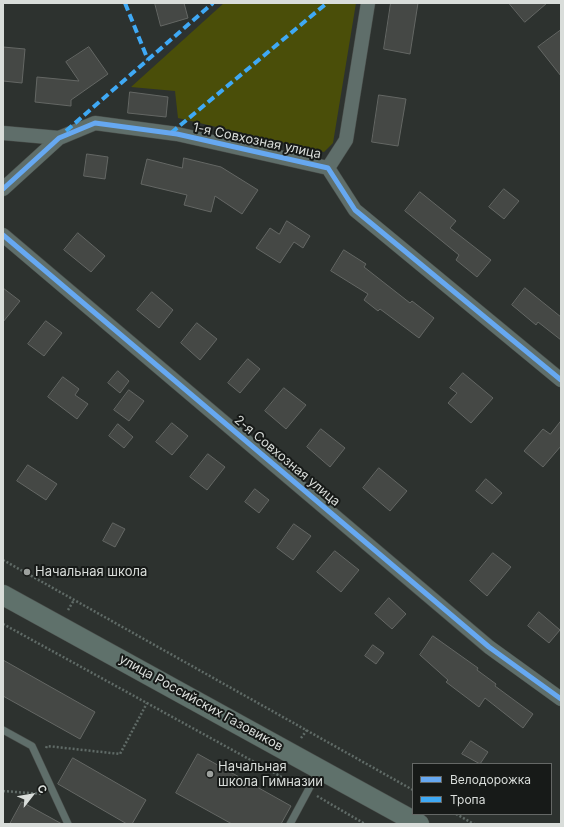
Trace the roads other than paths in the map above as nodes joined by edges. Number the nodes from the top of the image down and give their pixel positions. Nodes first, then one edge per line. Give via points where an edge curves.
1 (368, 3) edge
2 (3, 133) edge
3 (59, 138) junction
4 (328, 168) junction
5 (3, 188) edge
6 (3, 235) edge
7 (561, 380) edge
8 (3, 595) edge
9 (561, 699) edge
10 (3, 730) edge
11 (320, 769) junction
12 (68, 824) edge
13 (290, 824) edge
14 (419, 824) edge

1 - 4 street via 346,140
2 - 3 street
3 - 4 street, 1-я Совхозная улица via 94,123 177,134
3 - 5 street
4 - 7 street, 1-я Совхозная улица via 355,210
6 - 9 street, 2-я Совхозная улица via 489,647
8 - 11 main road, улица Российских Газовиков
10 - 12 lane via 32,746
11 - 13 lane
11 - 14 main road, улица Российских Газовиков

